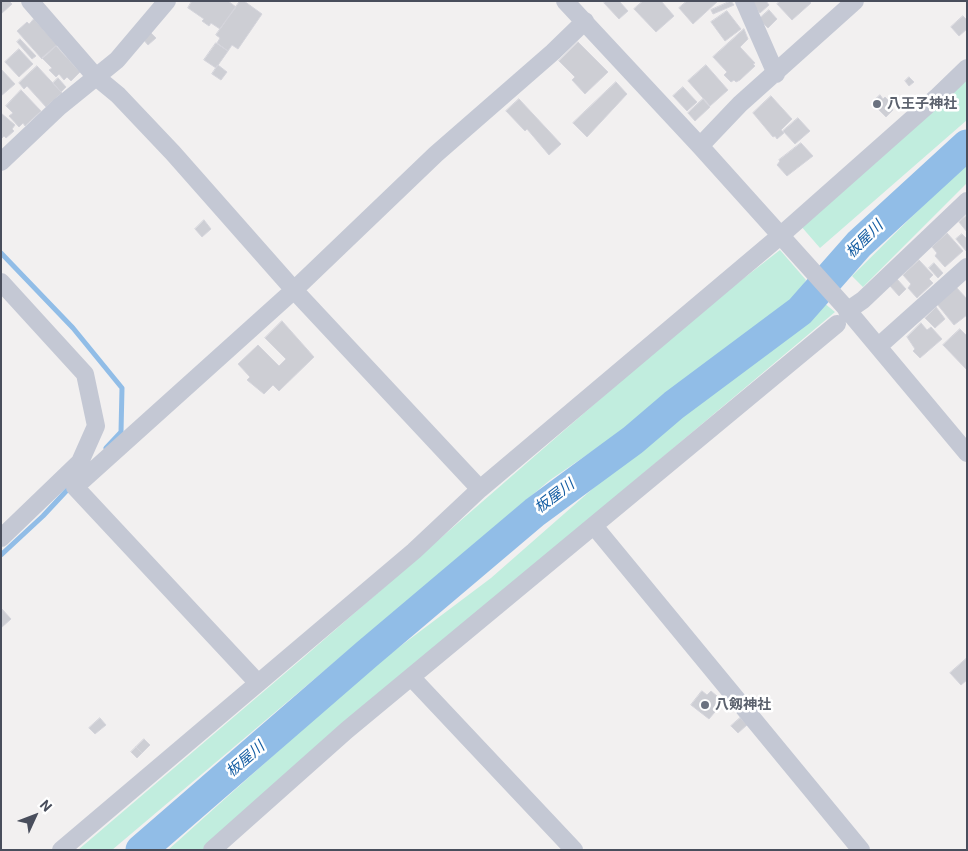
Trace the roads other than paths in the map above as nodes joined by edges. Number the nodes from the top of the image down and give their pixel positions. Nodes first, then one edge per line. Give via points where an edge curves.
1 (30, 1) edge
2 (167, 1) edge
3 (565, 1) edge
4 (744, 1) edge
5 (855, 1) edge
6 (585, 21) junction
7 (967, 68) edge
8 (776, 74) junction
9 (95, 76) junction
10 (700, 146) junction
11 (1, 162) edge
12 (967, 201) edge
13 (780, 236) junction
14 (967, 267) edge
15 (1, 282) edge
16 (294, 290) junction
17 (842, 314) junction
18 (881, 344) dead end
19 (967, 453) edge
20 (80, 462) junction
21 (75, 487) junction
22 (480, 489) junction
23 (594, 526) junction
24 (1, 538) edge
25 (412, 678) junction
26 (258, 683) junction
27 (61, 850) edge
28 (212, 850) edge
29 (574, 850) edge
30 (861, 850) edge

1 - 9 street
2 - 9 street via 117,60
3 - 6 street
4 - 8 street
5 - 8 street
6 - 10 street
6 - 16 street via 436,154
7 - 13 street
8 - 10 street via 740,104
9 - 11 street
9 - 16 street via 118,94 173,153
10 - 13 street
12 - 17 street via 863,300
13 - 17 street
13 - 22 street
14 - 18 street
15 - 20 street via 86,374 96,426
16 - 21 street
16 - 22 street
17 - 19 street
17 - 23 street
20 - 21 street
20 - 24 street
21 - 26 street
22 - 26 street via 414,551
23 - 25 street
23 - 30 street
25 - 28 street via 347,730
25 - 29 street
26 - 27 street

